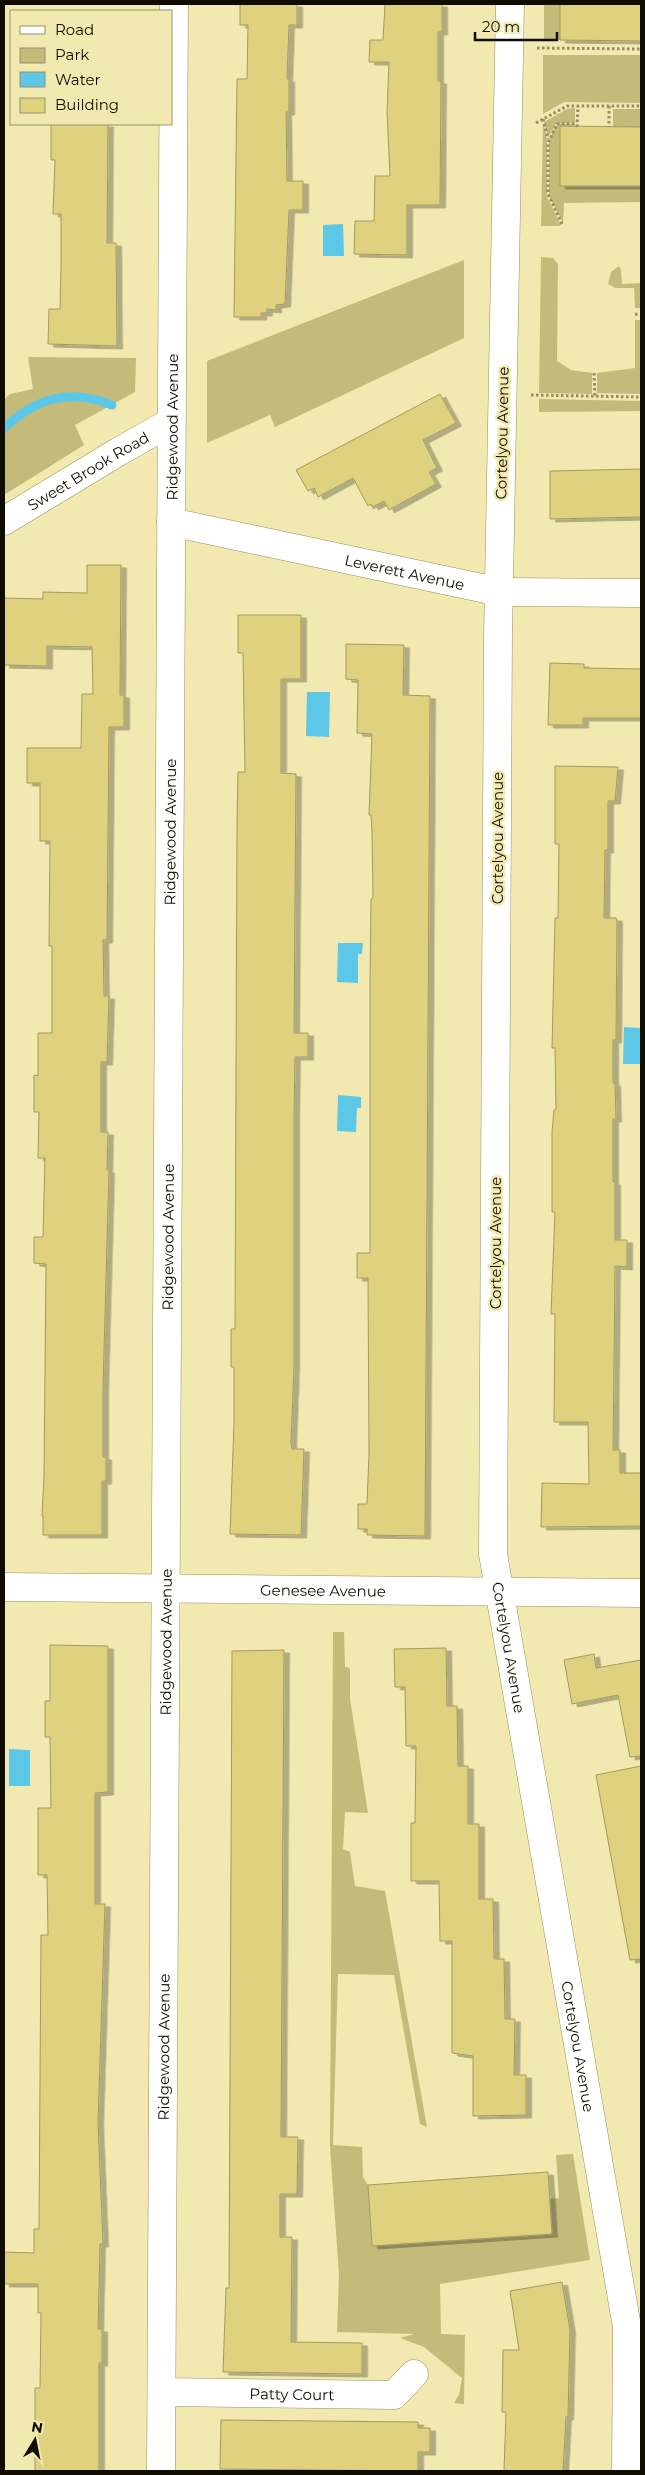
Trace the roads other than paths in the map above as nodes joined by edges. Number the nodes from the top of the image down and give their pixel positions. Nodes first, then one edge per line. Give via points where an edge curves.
1 (174, 4) edge
2 (510, 4) edge
3 (171, 422) junction
4 (4, 521) edge
5 (171, 522) junction
6 (500, 592) junction
7 (641, 593) edge
8 (4, 1587) edge
9 (164, 1589) junction
10 (500, 1592) junction
11 (641, 1593) edge
12 (634, 2326) edge
13 (414, 2374) dead end
14 (162, 2392) junction
15 (161, 2471) edge
16 (626, 2471) edge

1 - 3 street, Ridgewood Avenue
2 - 6 street, Cortelyou Avenue
3 - 4 street, Sweet Brook Road
3 - 5 street, Ridgewood Avenue
5 - 6 street, Leverett Avenue
5 - 9 street, Ridgewood Avenue
6 - 7 street, Leverett Avenue
6 - 10 street, Cortelyou Avenue via 493,1538
8 - 9 street, Genesee Avenue
9 - 10 street, Genesee Avenue
9 - 14 street, Ridgewood Avenue
10 - 11 street, Genesee Avenue
10 - 12 street, Cortelyou Avenue
12 - 16 street, Cortelyou Avenue
13 - 14 street, Patty Court via 394,2395
14 - 15 street, Ridgewood Avenue

